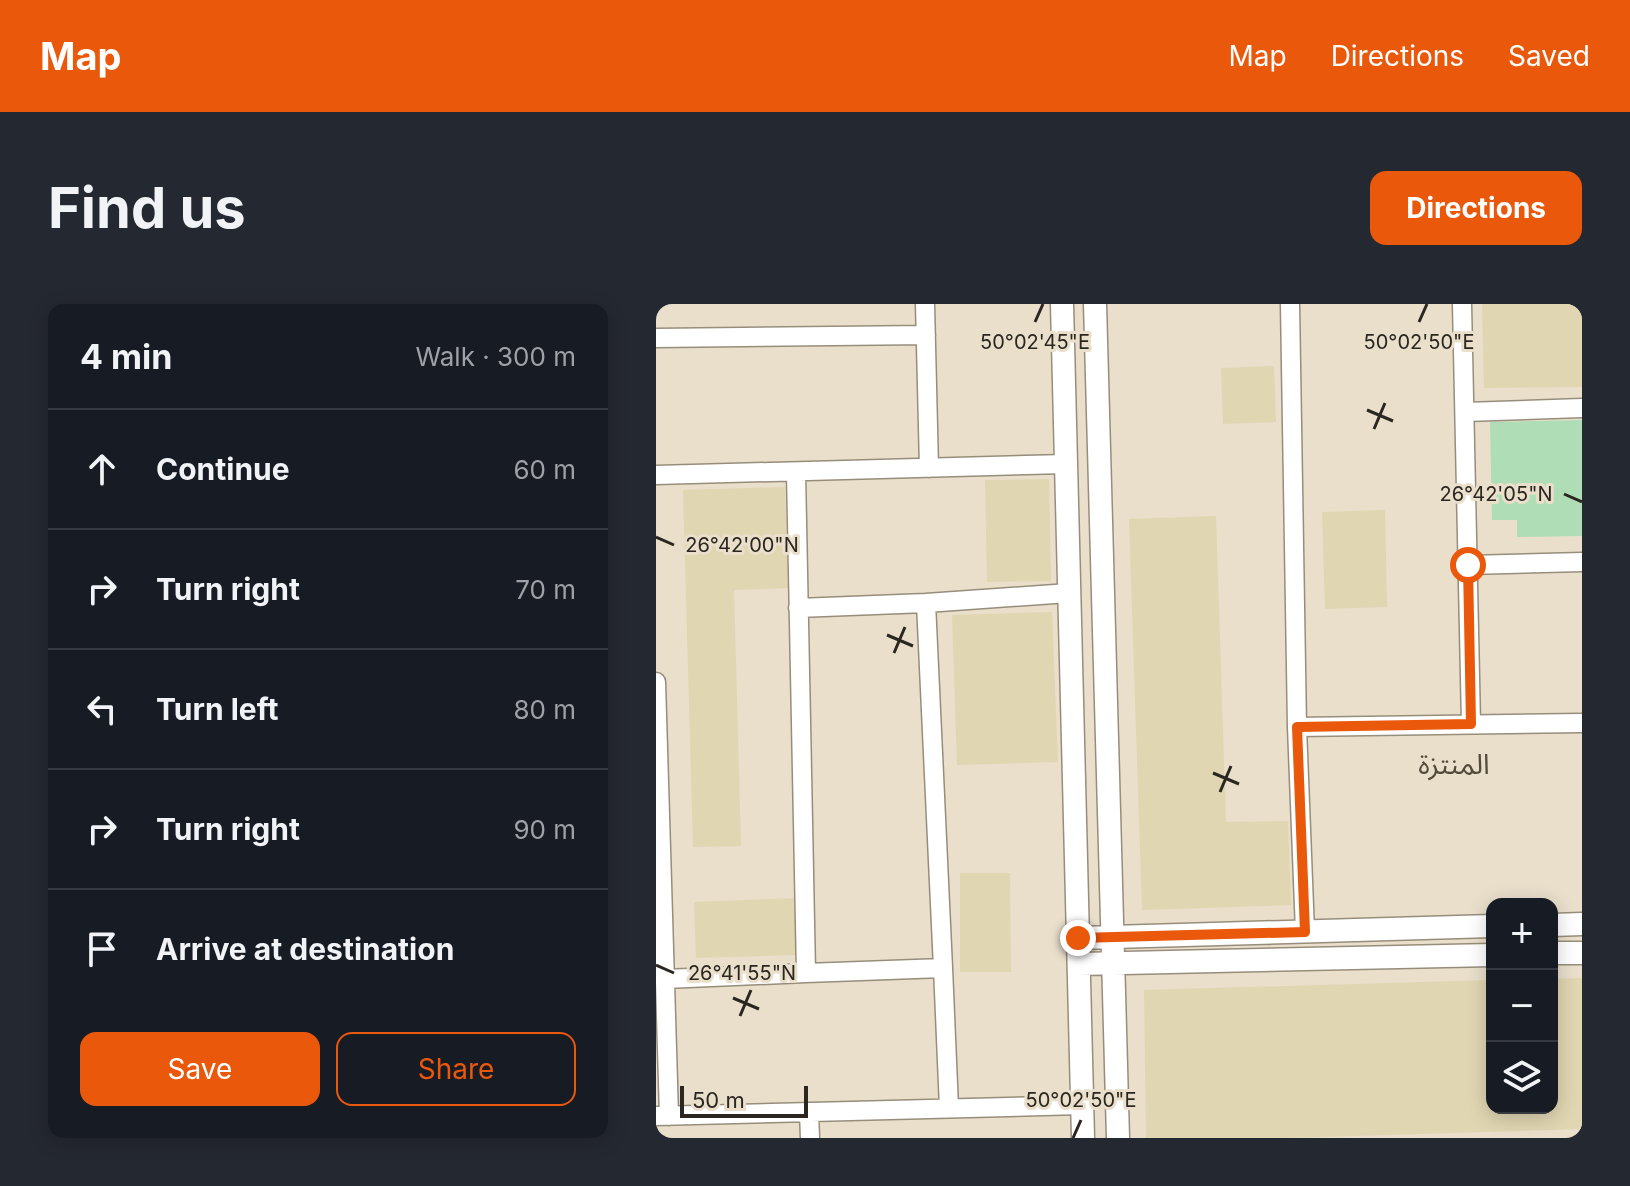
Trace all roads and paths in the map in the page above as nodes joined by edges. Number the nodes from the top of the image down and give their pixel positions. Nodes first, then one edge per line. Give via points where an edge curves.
1 (925, 304) edge
2 (1062, 304) edge
3 (1095, 304) edge
4 (1290, 304) edge
5 (1462, 304) edge
6 (926, 335) junction
7 (656, 338) edge
8 (1582, 408) edge
9 (1465, 412) junction
10 (1066, 464) junction
11 (929, 468) junction
12 (796, 472) junction
13 (656, 475) edge
14 (1582, 562) edge
15 (1468, 565) junction
16 (1069, 593) junction
17 (926, 603) junction
18 (798, 608) junction
19 (656, 682) edge
20 (1582, 723) edge
21 (1471, 724) junction
22 (1297, 727) junction
23 (1582, 924) edge
24 (1558, 925) edge
25 (1486, 926) edge
26 (1305, 932) junction
27 (1112, 937) junction
28 (1078, 938) junction
29 (1558, 953) edge
30 (1582, 953) edge
31 (1486, 955) edge
32 (1079, 964) junction
33 (1113, 964) junction
34 (943, 968) junction
35 (806, 973) junction
36 (665, 979) junction
37 (1082, 1105) junction
38 (949, 1108) junction
39 (809, 1112) junction
40 (662, 1116) edge
41 (810, 1138) edge
42 (1083, 1138) edge
43 (1118, 1138) edge

1 - 6 street
2 - 10 main road
3 - 27 main road
4 - 22 street
5 - 9 street
6 - 7 street
6 - 11 street
8 - 9 street
9 - 15 street
10 - 11 street
10 - 16 main road
11 - 12 street
12 - 13 street
12 - 18 street
14 - 15 street
15 - 21 street
16 - 17 street
16 - 28 main road
17 - 18 street
17 - 34 street
18 - 35 street
19 - 36 street
20 - 21 street
21 - 22 street
22 - 26 street
23 - 24 main road
25 - 26 main road
26 - 27 main road
27 - 28 main road
27 - 33 main road
28 - 32 main road
29 - 30 main road
31 - 33 main road
32 - 33 main road
32 - 37 main road
33 - 43 main road
34 - 35 street
34 - 38 street
35 - 36 street
36 - 40 street
37 - 38 street
37 - 42 main road
38 - 39 street
39 - 40 street
39 - 41 street

